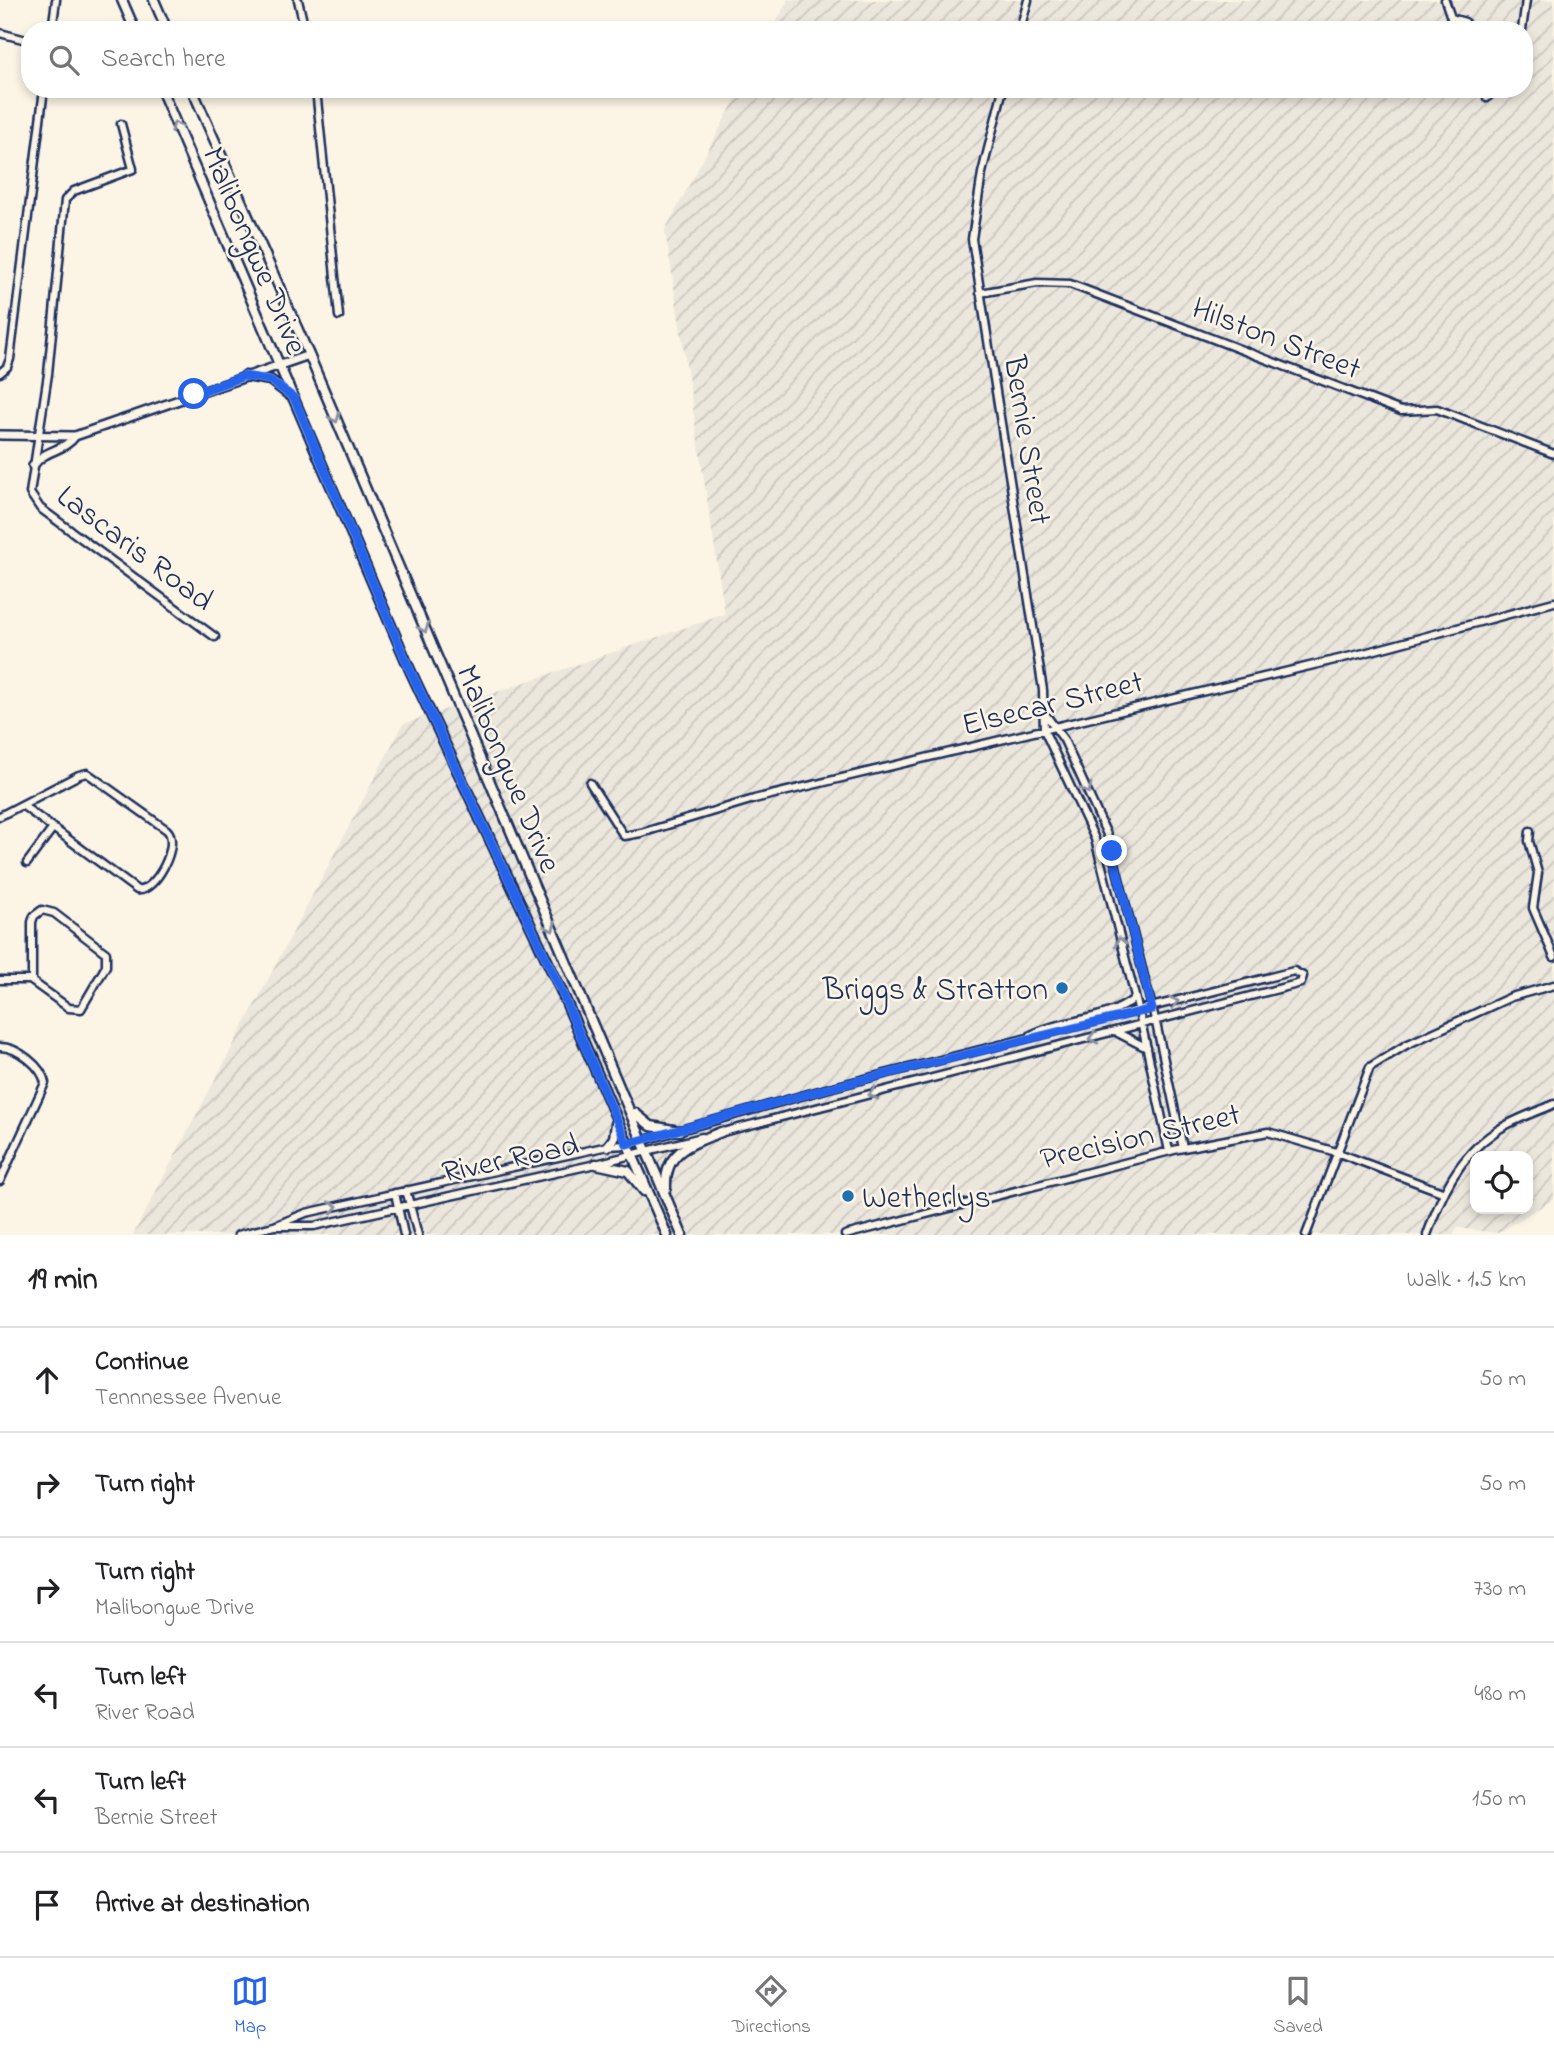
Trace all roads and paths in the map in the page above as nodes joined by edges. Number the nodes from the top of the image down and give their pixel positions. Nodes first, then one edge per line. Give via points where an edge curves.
1 (56, 0) edge
2 (122, 0) edge
3 (154, 0) edge
4 (298, 0) edge
5 (1028, 0) edge
6 (1445, 0) edge
7 (1525, 0) edge
8 (53, 21) edge
9 (131, 21) edge
10 (163, 21) edge
11 (303, 21) edge
12 (1022, 21) edge
13 (1460, 21) edge
14 (1523, 21) edge
15 (0, 33) edge
16 (21, 39) edge
17 (43, 98) edge
18 (165, 98) edge
19 (196, 98) edge
20 (317, 98) edge
21 (1001, 98) edge
22 (121, 124) dead end
23 (980, 293) junction
24 (339, 316) dead end
25 (309, 355) junction
26 (279, 364) junction
27 (0, 373) edge
28 (244, 376) junction
29 (294, 398) junction
30 (0, 435) edge
31 (75, 436) junction
32 (37, 437) junction
33 (1554, 454) edge
34 (33, 466) junction
35 (1554, 602) edge
36 (215, 637) dead end
37 (1046, 715) junction
38 (1057, 727) junction
39 (1044, 730) junction
40 (590, 783) dead end
41 (22, 804) junction
42 (0, 816) edge
43 (53, 828) junction
44 (1530, 831) dead end
45 (27, 863) dead end
46 (1554, 957) edge
47 (0, 980) edge
48 (32, 981) junction
49 (1554, 985) edge
50 (1135, 998) junction
51 (1152, 1009) junction
52 (1139, 1012) junction
53 (1156, 1023) junction
54 (1142, 1026) junction
55 (1116, 1032) junction
56 (1023, 1040) junction
57 (0, 1047) edge
58 (1147, 1048) junction
59 (1554, 1104) edge
60 (628, 1106) junction
61 (617, 1121) junction
62 (679, 1131) junction
63 (721, 1132) junction
64 (643, 1141) junction
65 (627, 1144) junction
66 (608, 1146) junction
67 (1183, 1148) junction
68 (647, 1150) junction
69 (1170, 1151) junction
70 (1336, 1152) junction
71 (631, 1154) junction
72 (596, 1164) junction
73 (0, 1181) edge
74 (406, 1190) junction
75 (1442, 1192) junction
76 (395, 1193) junction
77 (667, 1198) junction
78 (411, 1203) junction
79 (654, 1205) junction
80 (398, 1207) junction
81 (274, 1226) junction
82 (238, 1235) edge
83 (404, 1235) edge
84 (418, 1235) edge
85 (667, 1235) edge
86 (682, 1235) edge
87 (845, 1235) edge
88 (1306, 1235) edge
89 (1427, 1235) edge

1 - 8 street
2 - 9 main road
3 - 10 main road
4 - 11 street
5 - 12 street
6 - 13 street via 1451,19
7 - 14 street
15 - 16 street
17 - 27 street via 9,363
26 -> 18 main road, Malibongwe Drive
19 - 25 main road, Malibongwe Drive
20 - 24 street
21 - 23 street, Bernie Street via 972,239
22 - 32 street, Lascaris Road via 133,169 74,191 65,200 48,374
23 - 33 street, Hilston Street via 1037,283 1067,284 1401,411 1437,410
23 - 37 street, Bernie Street
25 - 26 street
25 -> 60 main road, Malibongwe Drive
26 - 28 street
26 - 29 main road, Malibongwe Drive
28 - 29 main road via 270,380
28 - 31 street
29 - 61 main road, Malibongwe Drive via 410,670 560,988
30 - 32 street
31 - 32 street
31 - 34 street
32 - 34 street, Lascaris Road
34 - 36 street, Lascaris Road via 30,493 40,508
35 - 38 street, Elsecar Street
37 - 38 street
37 - 39 street, Bernie Street
38 - 39 street, Elsecar Street
38 -> 51 street via 1107,830
39 - 40 street, Elsecar Street via 754,799 624,836
50 -> 39 street via 1095,839
41 - 42 street
41 - 43 street
41 - 43 street via 87,773 167,830 173,842 151,886 143,891
43 - 45 street
44 - 46 street via 1538,873 1533,908
47 - 48 street
48 - 48 street via 69,1008 81,1009 106,966 106,953 54,913 42,910 32,922
49 - 70 street via 1511,997 1375,1062 1365,1076
50 - 52 street
50 - 56 street via 1120,1009 1055,1026
51 - 52 street, River Road
51 - 53 street
51 -> 53 street, River Road via 1294,971 1303,976 1301,983
52 - 54 street
52 - 56 street, River Road
53 - 54 street, River Road
53 - 67 street
54 - 55 street, River Road
54 - 58 street
55 - 58 street
55 -> 63 street, River Road
56 - 62 street, River Road
57 - 73 street via 14,1050 39,1069 45,1083
58 - 69 street
59 - 75 street via 1496,1130 1460,1166
60 - 62 main road via 648,1125
60 - 64 main road, Malibongwe Drive
61 - 65 main road, Malibongwe Drive
61 - 66 main road
62 - 64 street, River Road
63 - 68 street, River Road
63 - 77 main road via 676,1153 667,1167
64 - 65 street, River Road
64 - 68 main road, Malibongwe Drive
65 - 66 street, River Road
65 - 71 main road, Malibongwe Drive
66 - 74 street, River Road
67 - 69 street, Precision Street
67 - 70 street, Precision Street via 1268,1132
68 - 71 street, River Road
68 - 77 main road, Malibongwe Drive
69 - 87 street, Precision Street
70 - 75 street, Precision Street
70 - 88 street
71 - 72 street, River Road
71 - 79 main road, Malibongwe Drive
72 - 78 street, River Road
72 - 79 main road via 628,1171
74 - 76 street, River Road
74 - 78 street
75 - 89 street
76 - 80 street
81 -> 76 street, River Road via 306,1213
77 - 86 main road, Malibongwe Drive
78 - 80 street, River Road
78 - 84 street
79 - 85 main road, Malibongwe Drive
80 - 81 street, River Road via 314,1226
80 - 83 street
81 - 82 street

